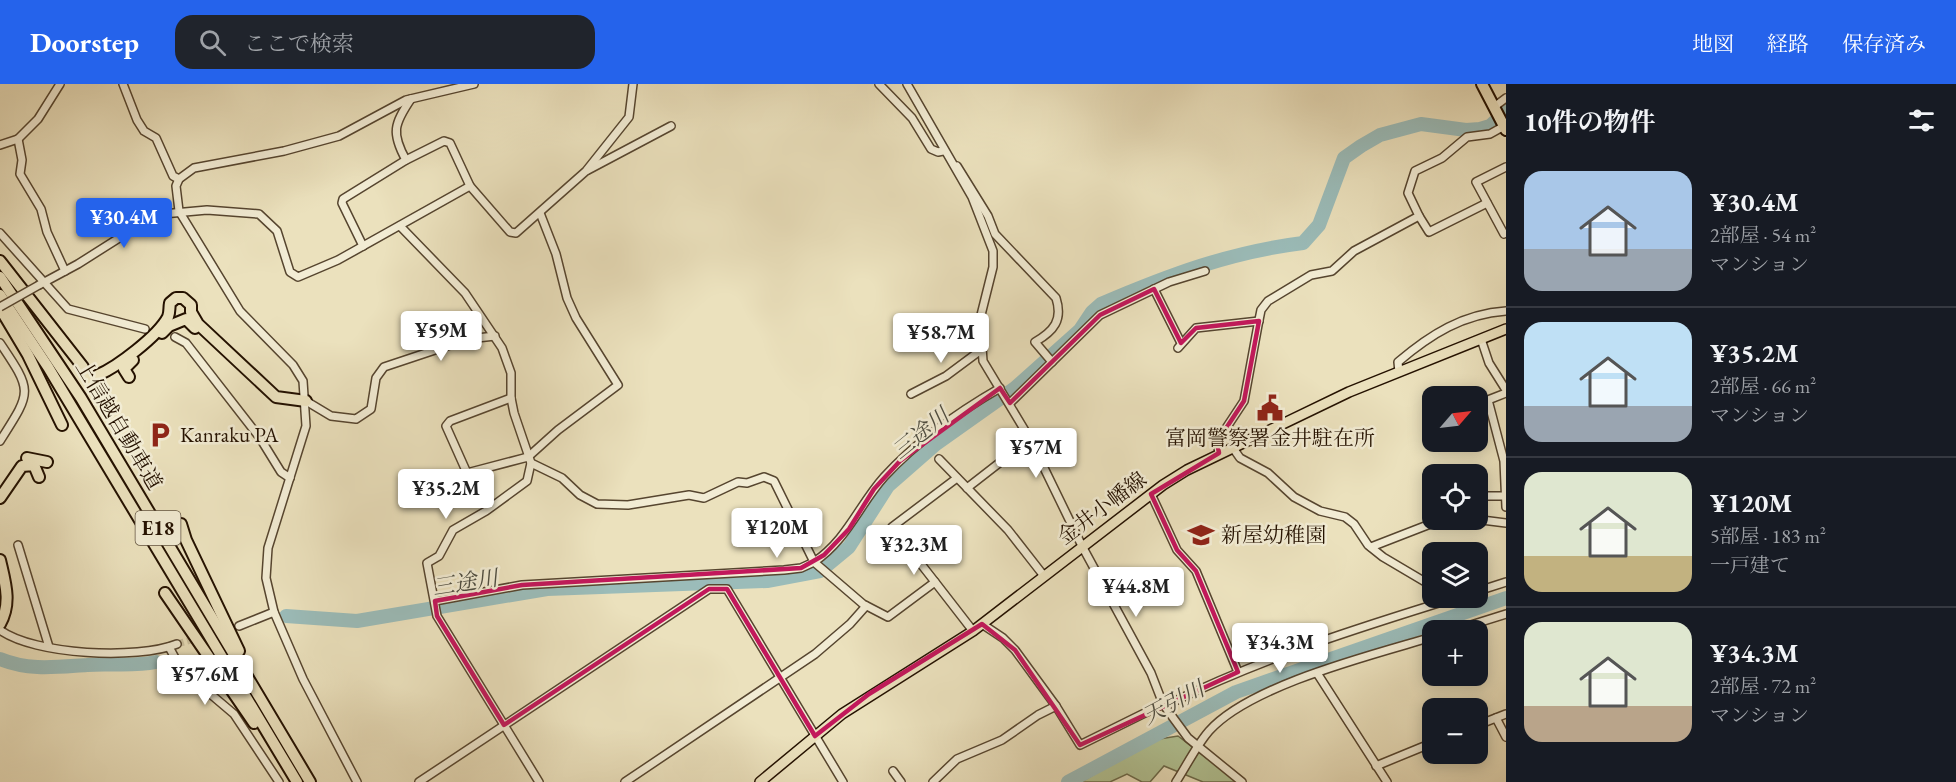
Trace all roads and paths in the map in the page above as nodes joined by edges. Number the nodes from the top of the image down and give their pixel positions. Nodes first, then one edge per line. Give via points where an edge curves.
1 (60, 84) edge
2 (123, 84) edge
3 (474, 84) edge
4 (633, 84) edge
5 (879, 84) edge
6 (907, 84) edge
7 (1482, 84) edge
8 (1506, 98) edge
9 (411, 99) junction
10 (1495, 109) junction
11 (671, 126) dead end
12 (1505, 126) edge
13 (18, 139) junction
14 (0, 146) edge
15 (943, 151) junction
16 (406, 160) junction
17 (957, 166) dead end
18 (1506, 167) edge
19 (586, 171) junction
20 (179, 179) junction
21 (470, 186) junction
22 (1487, 203) junction
23 (178, 211) junction
24 (540, 213) junction
25 (1419, 216) junction
26 (400, 226) junction
27 (0, 233) edge
28 (1504, 234) dead end
29 (363, 246) junction
30 (0, 261) edge
31 (65, 271) junction
32 (1205, 272) dead end
33 (0, 277) edge
34 (41, 284) junction
35 (1154, 289) junction
36 (0, 295) edge
37 (0, 308) edge
38 (1506, 311) edge
39 (1259, 321) junction
40 (145, 329) dead end
41 (1506, 329) edge
42 (495, 336) junction
43 (175, 337) dead end
44 (1481, 339) junction
45 (0, 343) edge
46 (981, 350) junction
47 (1052, 362) junction
48 (83, 367) dead end
49 (1399, 372) junction
50 (98, 375) dead end
51 (129, 377) dead end
52 (1000, 388) junction
53 (1506, 391) edge
54 (911, 394) dead end
55 (511, 398) junction
56 (306, 401) junction
57 (1010, 403) junction
58 (62, 425) dead end
59 (1030, 439) junction
60 (0, 441) edge
61 (1233, 448) junction
62 (1219, 453) junction
63 (939, 459) dead end
64 (530, 460) junction
65 (47, 462) dead end
66 (39, 477) dead end
67 (290, 478) junction
68 (957, 478) junction
69 (0, 488) edge
70 (967, 488) junction
71 (1151, 494) junction
72 (1488, 496) edge
73 (1504, 496) junction
74 (0, 498) edge
75 (1506, 507) edge
76 (1488, 521) edge
77 (1506, 523) edge
78 (181, 524) dead end
79 (1422, 527) edge
80 (18, 544) dead end
81 (1082, 546) junction
82 (1371, 548) junction
83 (0, 560) edge
84 (814, 562) junction
85 (1044, 576) junction
86 (1422, 580) edge
87 (0, 581) edge
88 (935, 582) junction
89 (1506, 582) edge
90 (1488, 588) edge
91 (165, 593) dead end
92 (435, 601) junction
93 (866, 606) junction
94 (1422, 608) edge
95 (274, 612) junction
96 (1505, 616) edge
97 (0, 619) edge
98 (1488, 621) edge
99 (0, 624) edge
100 (982, 624) junction
101 (239, 626) tunnel mouth
102 (0, 630) edge
103 (973, 631) junction
104 (1422, 640) edge
105 (177, 644) tunnel mouth
106 (49, 647) junction
107 (170, 647) junction
108 (1238, 672) junction
109 (1317, 673) junction
110 (780, 679) junction
111 (1163, 704) junction
112 (1056, 706) junction
113 (1506, 714) edge
114 (1496, 718) junction
115 (1488, 721) edge
116 (504, 725) junction
117 (815, 736) junction
118 (1506, 737) edge
119 (1198, 746) junction
120 (1422, 747) edge
121 (1376, 766) junction
122 (893, 771) dead end
123 (279, 782) edge
124 (296, 782) edge
125 (310, 782) edge
126 (357, 782) edge
127 (419, 782) edge
128 (539, 782) edge
129 (625, 782) edge
130 (759, 782) edge
131 (843, 782) edge
132 (901, 782) edge
133 (933, 782) edge
134 (1176, 782) edge
135 (1242, 782) edge
136 (1387, 782) edge

1 - 13 street via 38,119
2 - 20 street via 144,131 156,138 173,176
3 - 9 street
4 - 19 street via 629,117
5 - 15 street via 912,118 931,149
6 - 15 street
7 - 10 highway
8 - 10 street
9 - 16 street via 398,118 395,140
9 - 20 street via 339,136 206,165
10 - 12 highway
11 - 19 street
12 - 25 street via 1479,137 1467,137 1451,152 1415,171 1408,193
13 - 14 street
13 - 31 street via 20,174 40,209
15 - 46 street via 972,197 993,251 993,267 980,319
16 - 21 street via 444,141 450,143
16 - 29 street via 343,199
17 - 47 street via 995,234 1056,298 1059,309 1055,326 1035,342
18 - 22 street via 1476,182
19 - 24 street
20 - 23 street via 175,198
21 - 24 street via 510,232 516,233
21 - 26 street
22 - 25 street via 1429,232
22 - 28 street
23 - 29 street via 259,214 277,231 291,272 298,277
23 - 31 street via 138,226
23 - 56 street via 240,311 299,372
24 - 64 street via 576,318 618,385 558,430
25 - 39 street via 1354,251 1332,271 1311,275 1278,293 1262,310
26 - 29 street
26 - 42 street via 465,293
27 - 34 street
30 - 48 highway
31 - 34 street
32 - 35 street
33 - 125 highway, 上信越自動車道 / E18 via 81,398
34 - 37 street, bridge
34 - 40 street via 68,309
35 - 39 street via 1179,345 1196,328
35 - 47 street via 1100,315
36 - 124 highway, 上信越自動車道 / E18 via 48,367
37 - 58 highway
38 - 49 street via 1486,312 1442,329 1398,362
39 - 62 street via 1244,401 1217,442
41 - 44 main road, 金井小幡線
42 - 55 street via 511,373
42 - 56 street via 468,339 384,367 377,373 371,409 356,419 331,416
43 - 67 street via 186,343 260,438 281,472
44 - 49 main road, 金井小幡線
44 - 53 street via 1489,363
45 - 60 street via 21,375 26,395
46 - 52 street via 983,361
46 - 54 street via 946,376
47 - 57 street
49 - 61 main road, 金井小幡線
50 - 56 highway via 123,360 157,330 169,314 170,303 183,298 191,305 198,324 264,387 276,397
51 - 56 highway via 124,369 128,363 169,326 186,319 272,400 288,405
52 - 57 street
52 - 84 street via 900,461 874,489 842,537
53 - 73 street via 1488,400 1504,461
55 - 64 street
55 - 64 street via 450,420 446,426 467,473
56 - 67 street via 306,426
57 - 59 street
59 - 70 street
59 - 81 street
61 - 62 main road, 金井小幡線
61 - 82 street via 1240,458 1268,473 1294,497 1320,511 1345,517
62 - 71 main road, 金井小幡線
63 - 68 street
64 - 84 street via 597,504 628,505 689,495 704,498 738,482 764,477 774,481
64 - 92 street via 527,481 453,530 439,556 426,563
65 - 69 highway via 21,459
66 - 74 highway via 34,465 22,466
67 - 95 street via 266,564
68 - 70 street
68 - 88 street via 892,527
70 - 85 street via 1008,530
71 - 81 main road, 金井小幡線
71 - 108 street via 1177,550 1196,571
72 - 73 street
73 - 75 street
76 - 77 street
78 - 125 highway via 236,644
79 - 82 street
80 - 106 street
81 - 85 main road, 金井小幡線
81 - 111 street via 1130,633
82 - 86 street
83 - 99 highway via 8,597
84 - 92 street via 784,570 522,585
84 - 93 street
85 - 100 main road, 金井小幡線
87 - 97 highway
88 - 93 street via 892,616
88 - 103 street
89 - 90 street
91 - 124 highway
92 - 116 street via 437,616
93 - 110 street via 850,624
94 - 108 street via 1334,635
95 - 101 street
95 - 126 street via 303,679
96 - 98 street
100 - 103 main road, 金井小幡線
100 - 112 street via 1015,650
102 - 106 street via 34,646
103 - 117 main road, 金井小幡線 via 869,694
104 - 109 street
105 - 107 street
106 - 107 street via 105,653 139,653
107 - 123 street via 181,669 234,714
108 - 111 street
109 - 119 street via 1239,708 1208,731
109 - 121 street
110 - 116 street via 727,589 708,589
110 - 117 street
110 - 129 street
111 - 112 street via 1080,745
111 - 119 street
112 - 133 street via 1002,740 957,759
113 - 114 street
114 - 115 street
114 - 118 street
116 - 127 street
116 - 128 street
117 - 130 main road, 金井小幡線
117 - 131 street
119 - 134 street
119 - 135 street
120 - 121 street
121 - 136 street
122 - 132 street

